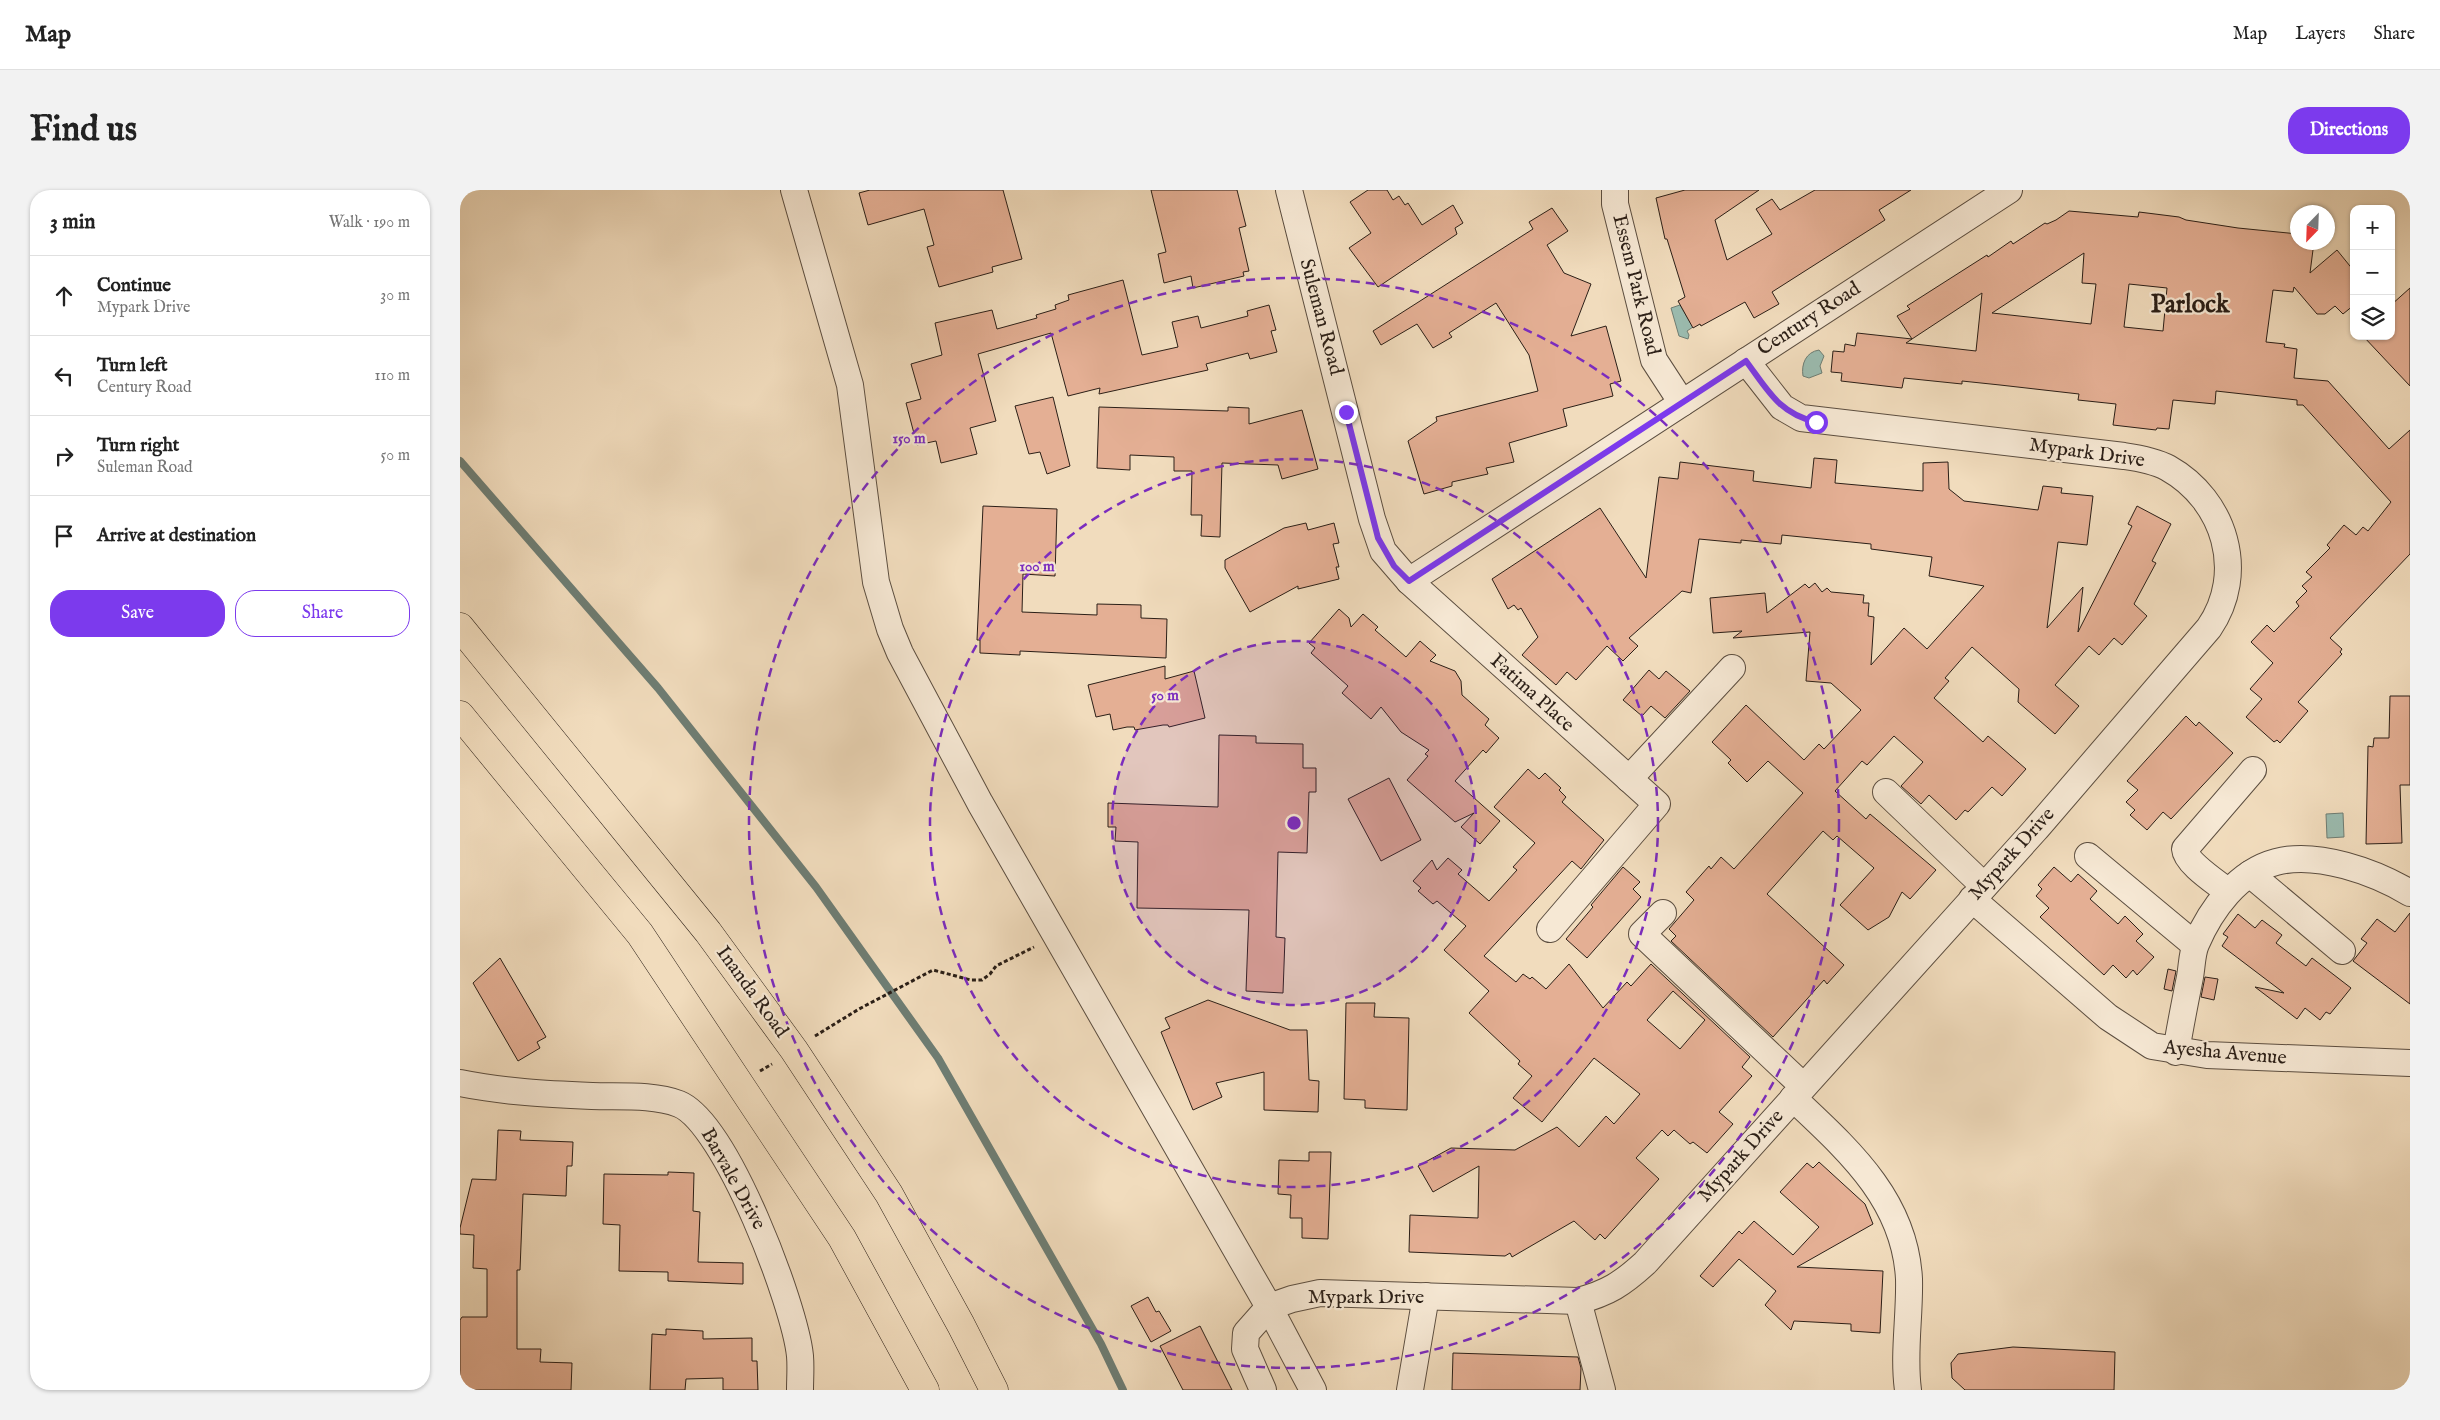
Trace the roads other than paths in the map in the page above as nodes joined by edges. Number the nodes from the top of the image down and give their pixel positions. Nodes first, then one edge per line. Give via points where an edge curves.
1 (794, 190) edge
2 (1289, 190) edge
3 (1615, 190) edge
4 (2009, 190) edge
5 (1746, 361) junction
6 (1682, 403) junction
7 (1409, 581) junction
8 (460, 627) edge
9 (1732, 668) dead end
10 (460, 716) edge
11 (2253, 770) dead end
12 (1629, 779) junction
13 (1886, 792) dead end
14 (2088, 856) dead end
15 (2250, 874) junction
16 (2228, 891) junction
17 (1978, 892) junction
18 (2410, 893) edge
19 (1663, 913) dead end
20 (1550, 929) dead end
21 (2196, 945) junction
22 (2342, 950) dead end
23 (2176, 1052) junction
24 (2410, 1063) edge
25 (460, 1083) edge
26 (1798, 1092) junction
27 (1426, 1296) junction
28 (1578, 1301) junction
29 (1269, 1307) junction
30 (800, 1390) edge
31 (925, 1390) edge
32 (994, 1390) edge
33 (1263, 1390) edge
34 (1313, 1390) edge
35 (1410, 1390) edge
36 (1602, 1390) edge
37 (1908, 1390) edge

1 - 29 street via 850,385 876,582 900,653 968,782
2 - 7 street, Suleman Road via 1378,538 1394,566
3 - 6 street, Essem Park Road via 1617,213 1654,360
4 - 5 street, Century Road
5 - 6 street, Century Road
5 - 17 street, Mypark Drive via 1782,407 1801,418 2142,459 2166,467 2186,479 2200,493 2217,521 2227,552 2228,578 2224,601 2215,619
6 - 7 street, Century Road
7 - 12 street, Fatima Place
8 - 32 main road, Inanda Road via 708,932 794,1050 889,1194
9 - 12 street
10 - 31 main road via 640,934 842,1238
11 - 16 street via 2185,849 2193,864
12 - 20 street, Fatima Place via 1657,804
13 - 17 street, Ayesha Avenue
14 - 21 street
15 - 16 street
15 - 18 street via 2276,862 2338,863 2391,881
15 - 22 street
16 - 21 street
17 - 23 street, Ayesha Avenue via 2108,1018 2152,1046
17 - 26 street, Mypark Drive
19 - 26 street via 1642,934
21 - 23 street
23 - 24 street, Ayesha Avenue via 2207,1056
25 - 30 street, Barvale Drive via 536,1094 652,1099 680,1105 695,1115 717,1144 765,1237 788,1305 800,1355
26 - 28 street, Mypark Drive via 1645,1264 1602,1294
26 - 37 street via 1881,1190 1898,1223 1909,1278
27 - 28 street, Mypark Drive
27 - 29 street, Mypark Drive via 1320,1293
27 - 35 street
28 - 36 street
29 - 33 street via 1246,1333 1245,1341 1249,1362
29 - 34 street

